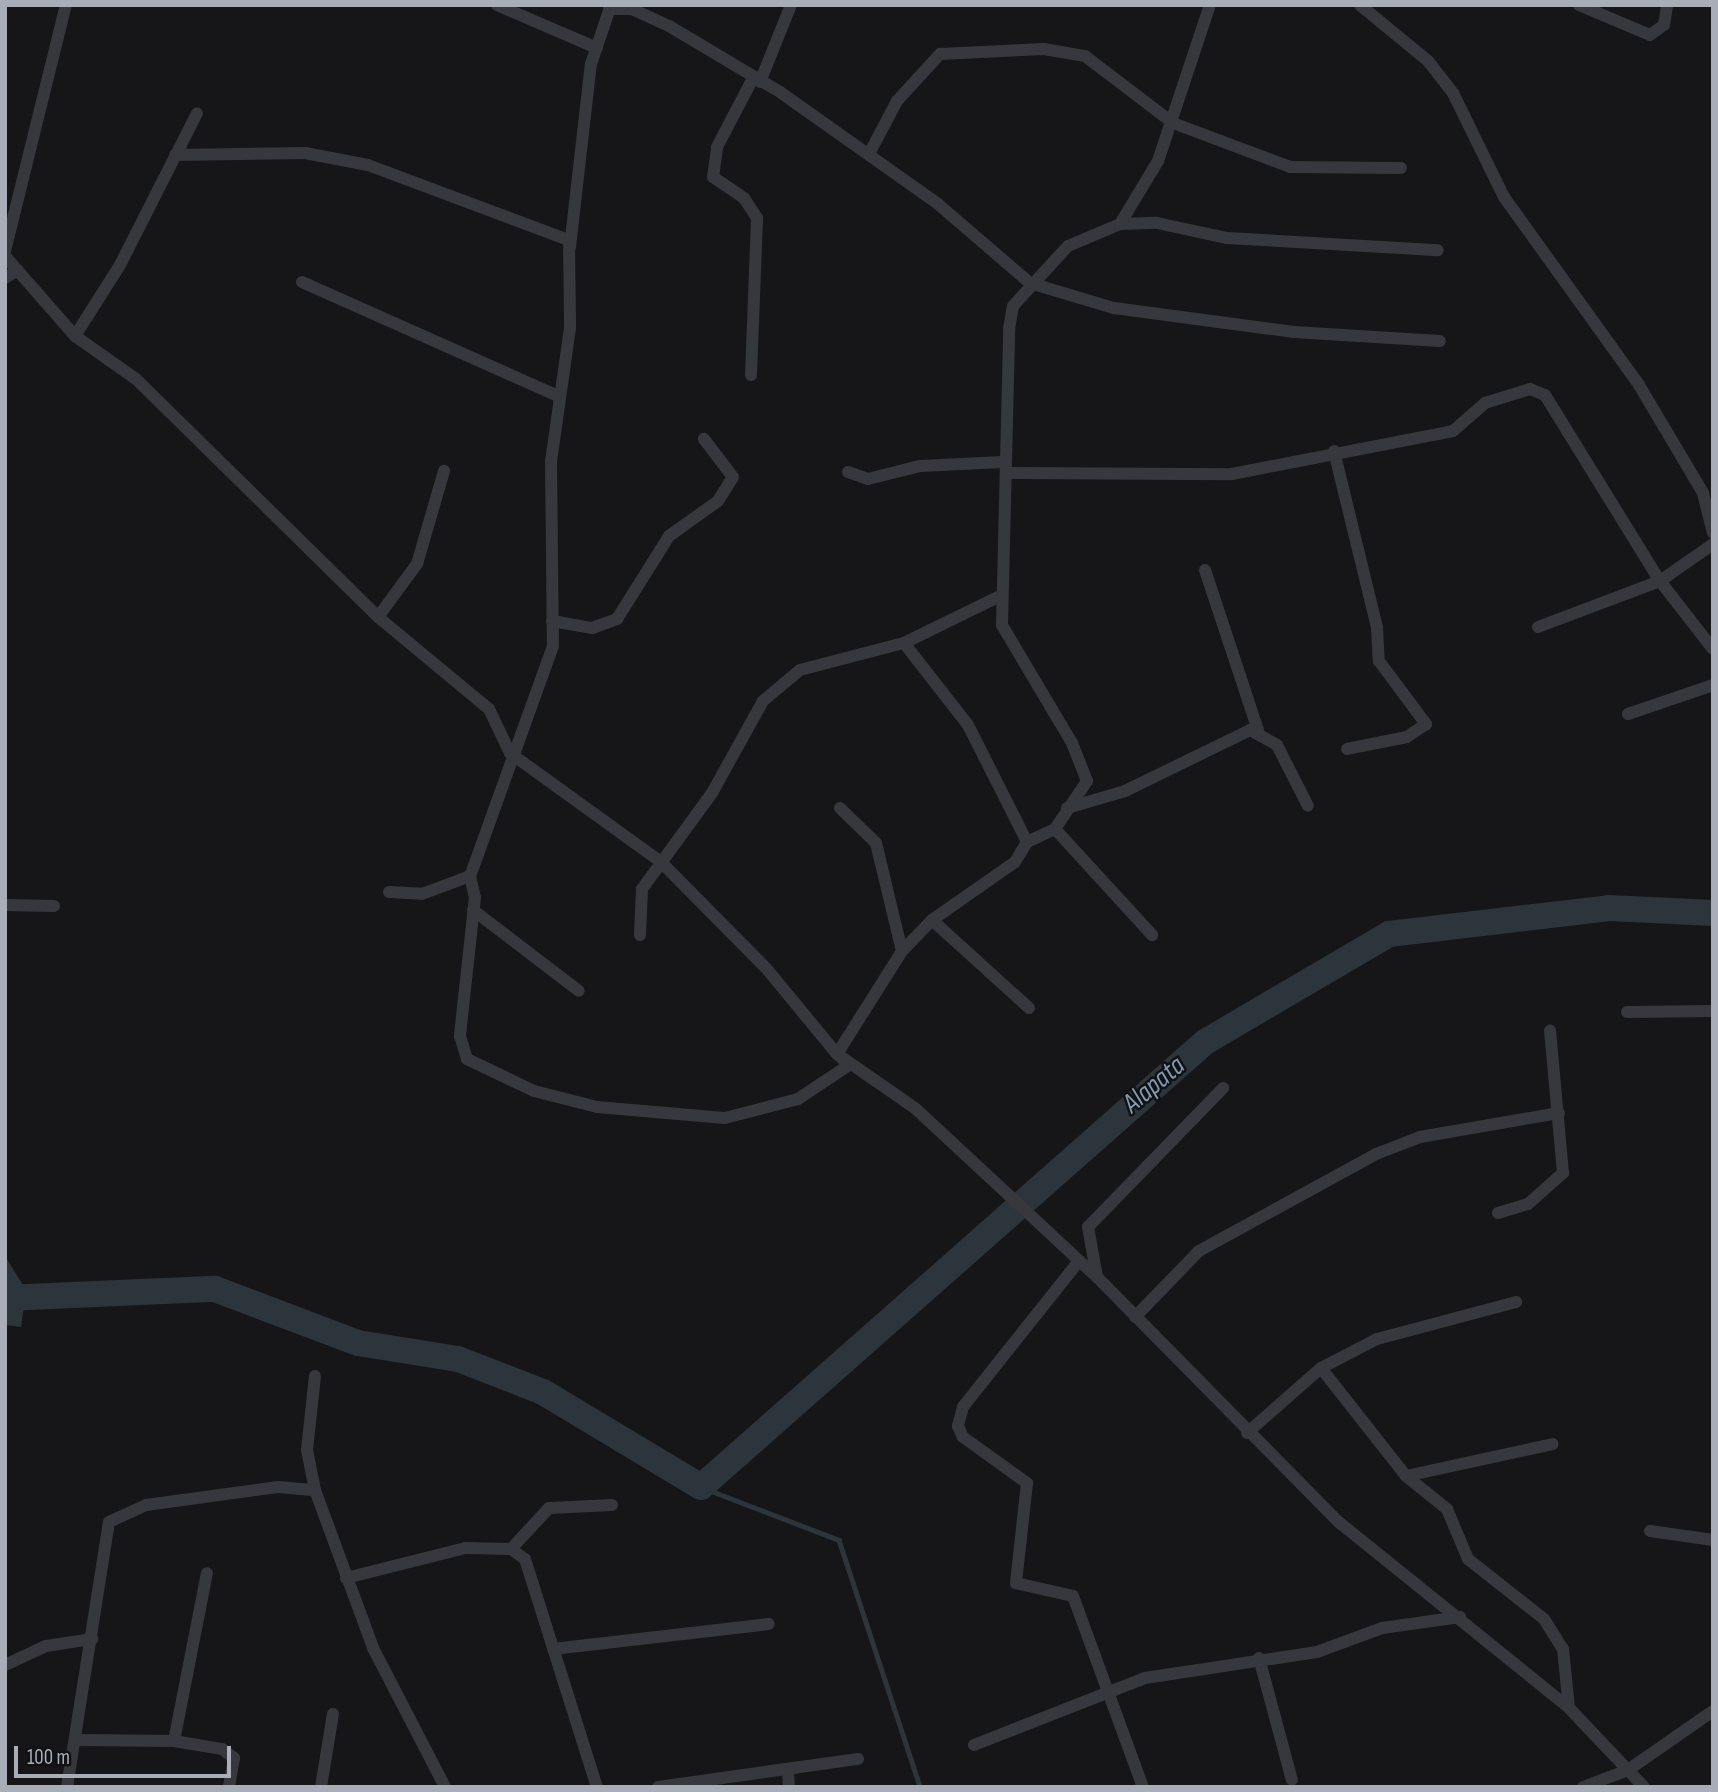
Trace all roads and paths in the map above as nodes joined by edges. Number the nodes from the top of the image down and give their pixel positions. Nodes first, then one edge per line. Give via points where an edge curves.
1 (66, 5) edge
2 (497, 5) edge
3 (791, 5) edge
4 (1210, 5) edge
5 (1360, 5) edge
6 (1579, 5) edge
7 (1667, 5) edge
8 (610, 7) edge
9 (597, 48) junction
10 (757, 80) junction
11 (197, 113) dead end
12 (1173, 123) junction
13 (175, 155) junction
14 (869, 155) junction
15 (1401, 168) dead end
16 (1120, 224) junction
17 (1438, 250) dead end
18 (5, 251) edge
19 (5, 256) edge
20 (568, 269) junction
21 (18, 270) junction
22 (5, 278) edge
23 (302, 282) dead end
24 (1030, 283) junction
25 (75, 336) junction
26 (1440, 341) dead end
27 (751, 375) dead end
28 (560, 397) junction
29 (704, 439) dead end
30 (1334, 451) junction
31 (1006, 468) junction
32 (444, 471) dead end
33 (848, 472) dead end
34 (1713, 533) edge
35 (1713, 544) edge
36 (1205, 570) dead end
37 (1660, 581) junction
38 (998, 597) junction
39 (378, 617) junction
40 (552, 621) junction
41 (1538, 628) dead end
42 (904, 643) junction
43 (1713, 649) edge
44 (1713, 685) edge
45 (1628, 714) dead end
46 (1258, 730) junction
47 (1348, 749) dead end
48 (510, 753) junction
49 (1308, 806) dead end
50 (840, 808) dead end
51 (1067, 808) junction
52 (1055, 828) junction
53 (1027, 842) junction
54 (661, 862) junction
55 (470, 876) junction
56 (388, 892) dead end
57 (5, 905) edge
58 (54, 906) dead end
59 (473, 910) junction
60 (932, 920) junction
61 (640, 935) dead end
62 (1152, 935) dead end
63 (902, 951) junction
64 (579, 991) dead end
65 (1029, 1008) dead end
66 (1713, 1011) edge
67 (1627, 1012) dead end
68 (1550, 1031) dead end
69 (837, 1054) junction
70 (1223, 1088) dead end
71 (1559, 1114) junction
72 (1498, 1213) dead end
73 (1079, 1262) junction
74 (1097, 1277) junction
75 (1516, 1302) dead end
76 (1135, 1317) junction
77 (1321, 1368) junction
78 (314, 1376) dead end
79 (1247, 1433) junction
80 (1553, 1444) dead end
81 (1406, 1476) junction
82 (315, 1490) junction
83 (612, 1505) dead end
84 (1650, 1531) dead end
85 (1713, 1540) edge
86 (511, 1549) junction
87 (207, 1573) dead end
88 (345, 1578) junction
89 (1460, 1617) junction
90 (769, 1624) dead end
91 (92, 1639) junction
92 (553, 1649) junction
93 (1258, 1658) junction
94 (5, 1665) edge
95 (1110, 1690) junction
96 (1569, 1708) junction
97 (1713, 1711) edge
98 (332, 1714) dead end
99 (77, 1740) junction
100 (174, 1741) junction
101 (974, 1745) dead end
102 (858, 1759) dead end
103 (788, 1769) junction
104 (1628, 1770) junction
105 (1292, 1780) dead end
106 (67, 1787) edge
107 (229, 1787) edge
108 (321, 1787) edge
109 (445, 1787) edge
110 (597, 1787) edge
111 (658, 1787) edge
112 (789, 1787) edge
113 (1143, 1787) edge
114 (1583, 1787) edge
115 (1644, 1787) edge

1 - 18 street
2 - 9 street
3 - 10 street
4 - 12 street
5 - 34 street via 1428,61 1453,93 1504,197 1639,385 1703,493
6 - 7 street via 1650,35 1664,25
8 - 9 street
8 - 10 street via 632,9 668,26
9 - 20 street
10 - 14 street
10 - 27 street via 717,146 713,177 744,198 757,218
11 - 13 street
12 - 14 street via 1085,56 1044,49 940,54 897,102
12 - 15 street via 1290,167
12 - 16 street
13 - 20 street via 305,153 394,173 569,240
13 - 25 street
14 - 24 street via 938,204
16 - 17 street via 1157,223 1227,238
16 - 24 street via 1068,246
19 - 21 street
20 - 28 street via 570,328
21 - 22 street
21 - 25 street
23 - 28 street
24 - 26 street via 1114,309 1294,332
24 - 31 street via 1013,306 1009,329
25 - 39 street via 136,379
28 - 40 street via 548,529
29 - 40 street via 733,477 718,501 668,536 617,619 592,628
30 - 31 street via 1232,474
30 - 37 street via 1381,449 1453,430 1485,403 1530,389 1545,395
30 - 47 street via 1377,628 1379,661 1426,724 1407,737
31 - 33 street via 920,466 868,479
31 - 38 street
32 - 39 street via 417,564
35 - 37 street
36 - 46 street
37 - 41 street
37 - 43 street
38 - 42 street
38 - 51 street via 1002,625 1086,770 1087,781
39 - 48 street via 489,709
40 - 48 street via 553,646 542,681
42 - 53 street via 968,725
42 - 54 street via 800,670 764,701 712,793
44 - 45 street
46 - 49 street via 1278,745
46 - 51 street via 1170,764 1125,791
48 - 54 street
48 - 55 street
50 - 63 street via 876,843
51 - 52 street
52 - 53 street
52 - 62 street
53 - 60 street via 1015,862
54 - 61 street via 642,889
54 - 69 street via 766,968
55 - 56 street via 422,894
55 - 59 street
57 - 58 street
59 - 64 street
59 - 69 street via 463,1048 477,1065 534,1091 597,1107 726,1118 798,1099 849,1065
60 - 63 street
60 - 65 street
63 - 69 street
66 - 67 street
68 - 71 street
69 - 73 street via 916,1109
70 - 74 street via 1088,1227
71 - 72 street via 1563,1173 1528,1204
71 - 76 street via 1420,1138 1376,1154 1199,1251
73 - 74 street
73 - 95 street via 963,1407 958,1426 963,1437 1027,1483 1016,1583 1073,1596
74 - 76 street
75 - 77 street via 1377,1339
76 - 79 street
77 - 79 street
77 - 81 street
78 - 82 street via 307,1450
79 - 89 street via 1371,1552
80 - 81 street
81 - 96 street via 1447,1509 1478,1569 1544,1619 1563,1649
82 - 88 street
82 - 91 street via 254,1489 115,1515 105,1538
83 - 86 street via 549,1508
84 - 85 street
86 - 88 street via 465,1548
86 - 92 street via 533,1576
87 - 100 street
88 - 109 street via 373,1648
89 - 93 street via 1382,1628 1317,1651
89 - 96 street
90 - 92 street
91 - 94 street via 46,1647
91 - 99 street
92 - 110 street
93 - 95 street via 1184,1669
93 - 105 street
95 - 101 street
95 - 113 street
96 - 104 street
97 - 104 street
98 - 108 street
99 - 100 street
99 - 106 street
100 - 107 street via 231,1753
102 - 103 street
103 - 111 street
103 - 112 street
104 - 114 street
104 - 115 street

